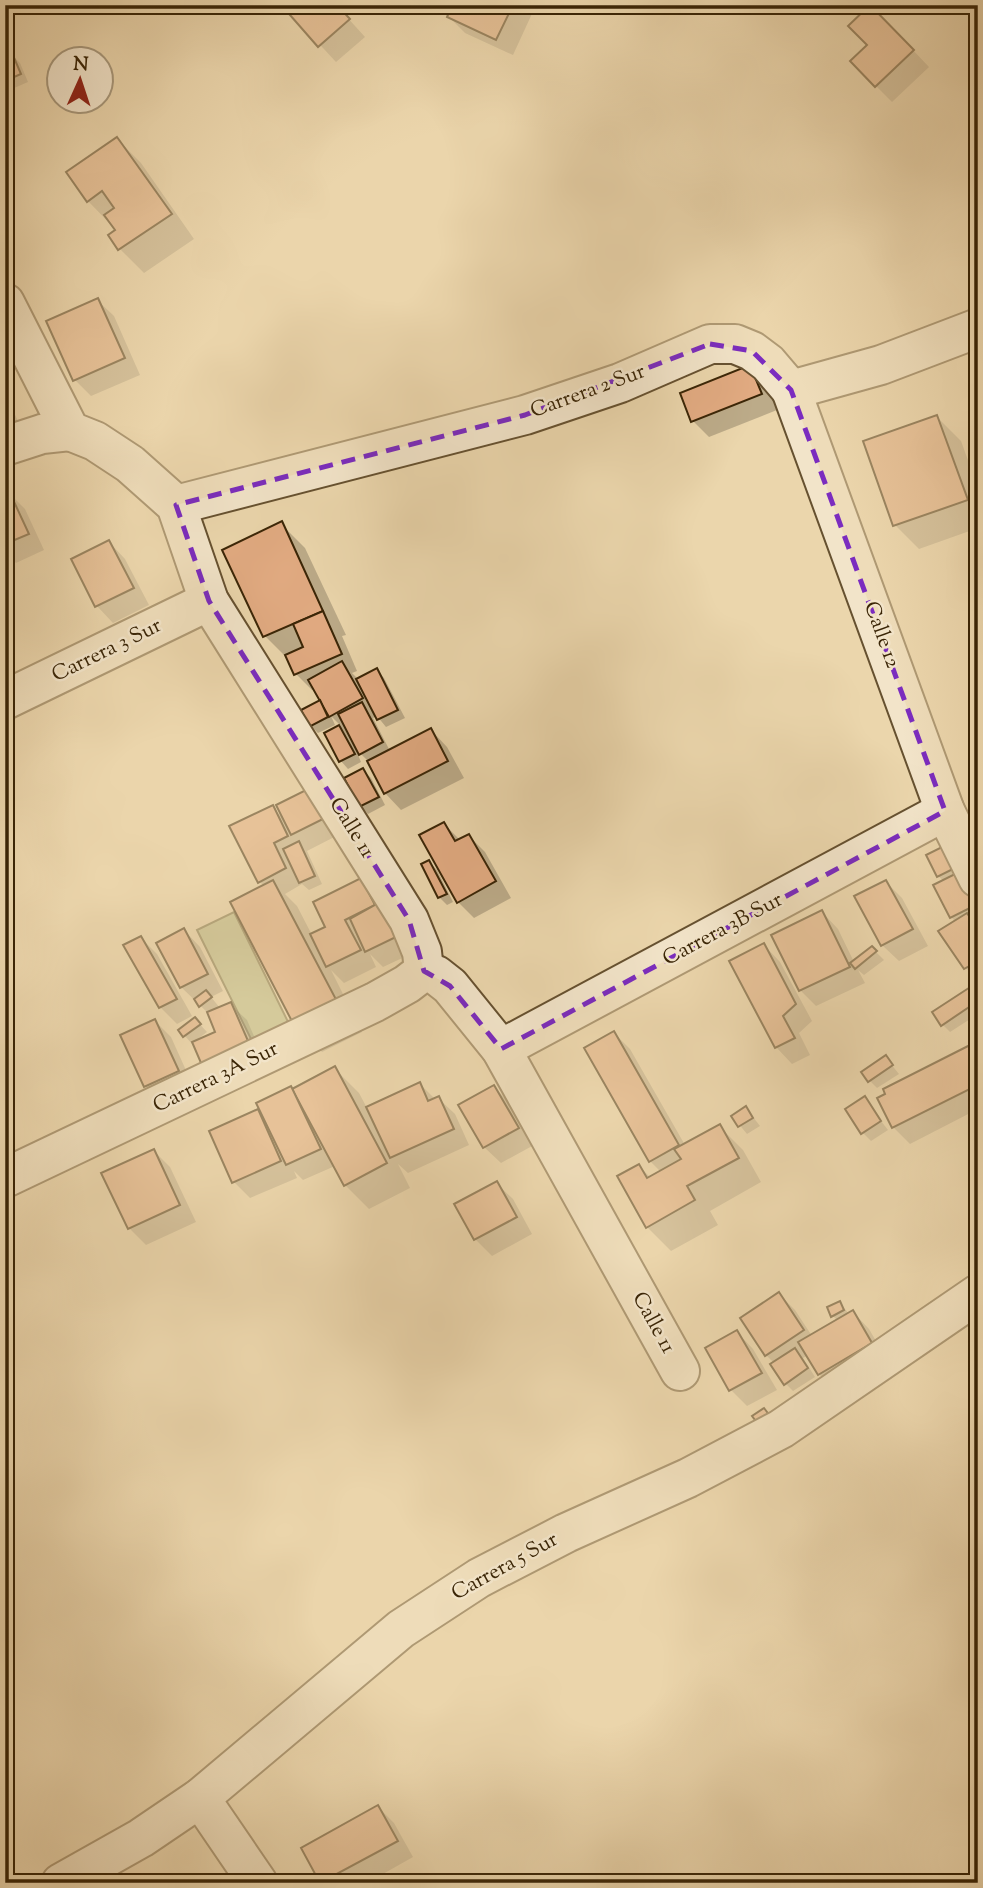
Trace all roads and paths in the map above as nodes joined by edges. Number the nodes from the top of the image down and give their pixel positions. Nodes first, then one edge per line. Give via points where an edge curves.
1 (5, 303) edge
2 (978, 328) edge
3 (791, 390) junction
4 (70, 431) junction
5 (5, 446) edge
6 (177, 505) junction
7 (209, 601) junction
8 (5, 700) edge
9 (945, 811) junction
10 (978, 878) edge
11 (424, 971) junction
12 (501, 1048) junction
13 (5, 1178) edge
14 (978, 1294) edge
15 (680, 1371) dead end
16 (200, 1797) junction
17 (61, 1883) edge
18 (257, 1883) edge

1 - 4 street
2 - 3 street via 881,365
3 - 6 street, Carrera 2 Sur via 752,351 734,344 710,344 620,383 524,415
3 - 9 street, Calle 12
4 - 5 street
4 - 6 street via 130,464
6 - 7 street, Calle 11
7 - 8 street, Carrera 3 Sur
7 - 11 street, Calle 11 via 410,920
9 - 10 street, Calle 12
9 - 12 street, Carrera 3B Sur
11 - 12 street, Calle 11 via 450,986
11 - 13 street, Carrera 3A Sur via 374,1002
12 - 15 street, Calle 11
14 - 16 street, Carrera 5 Sur via 781,1429 479,1578 401,1629
16 - 17 street, Carrera 5 Sur via 141,1838
16 - 18 street

